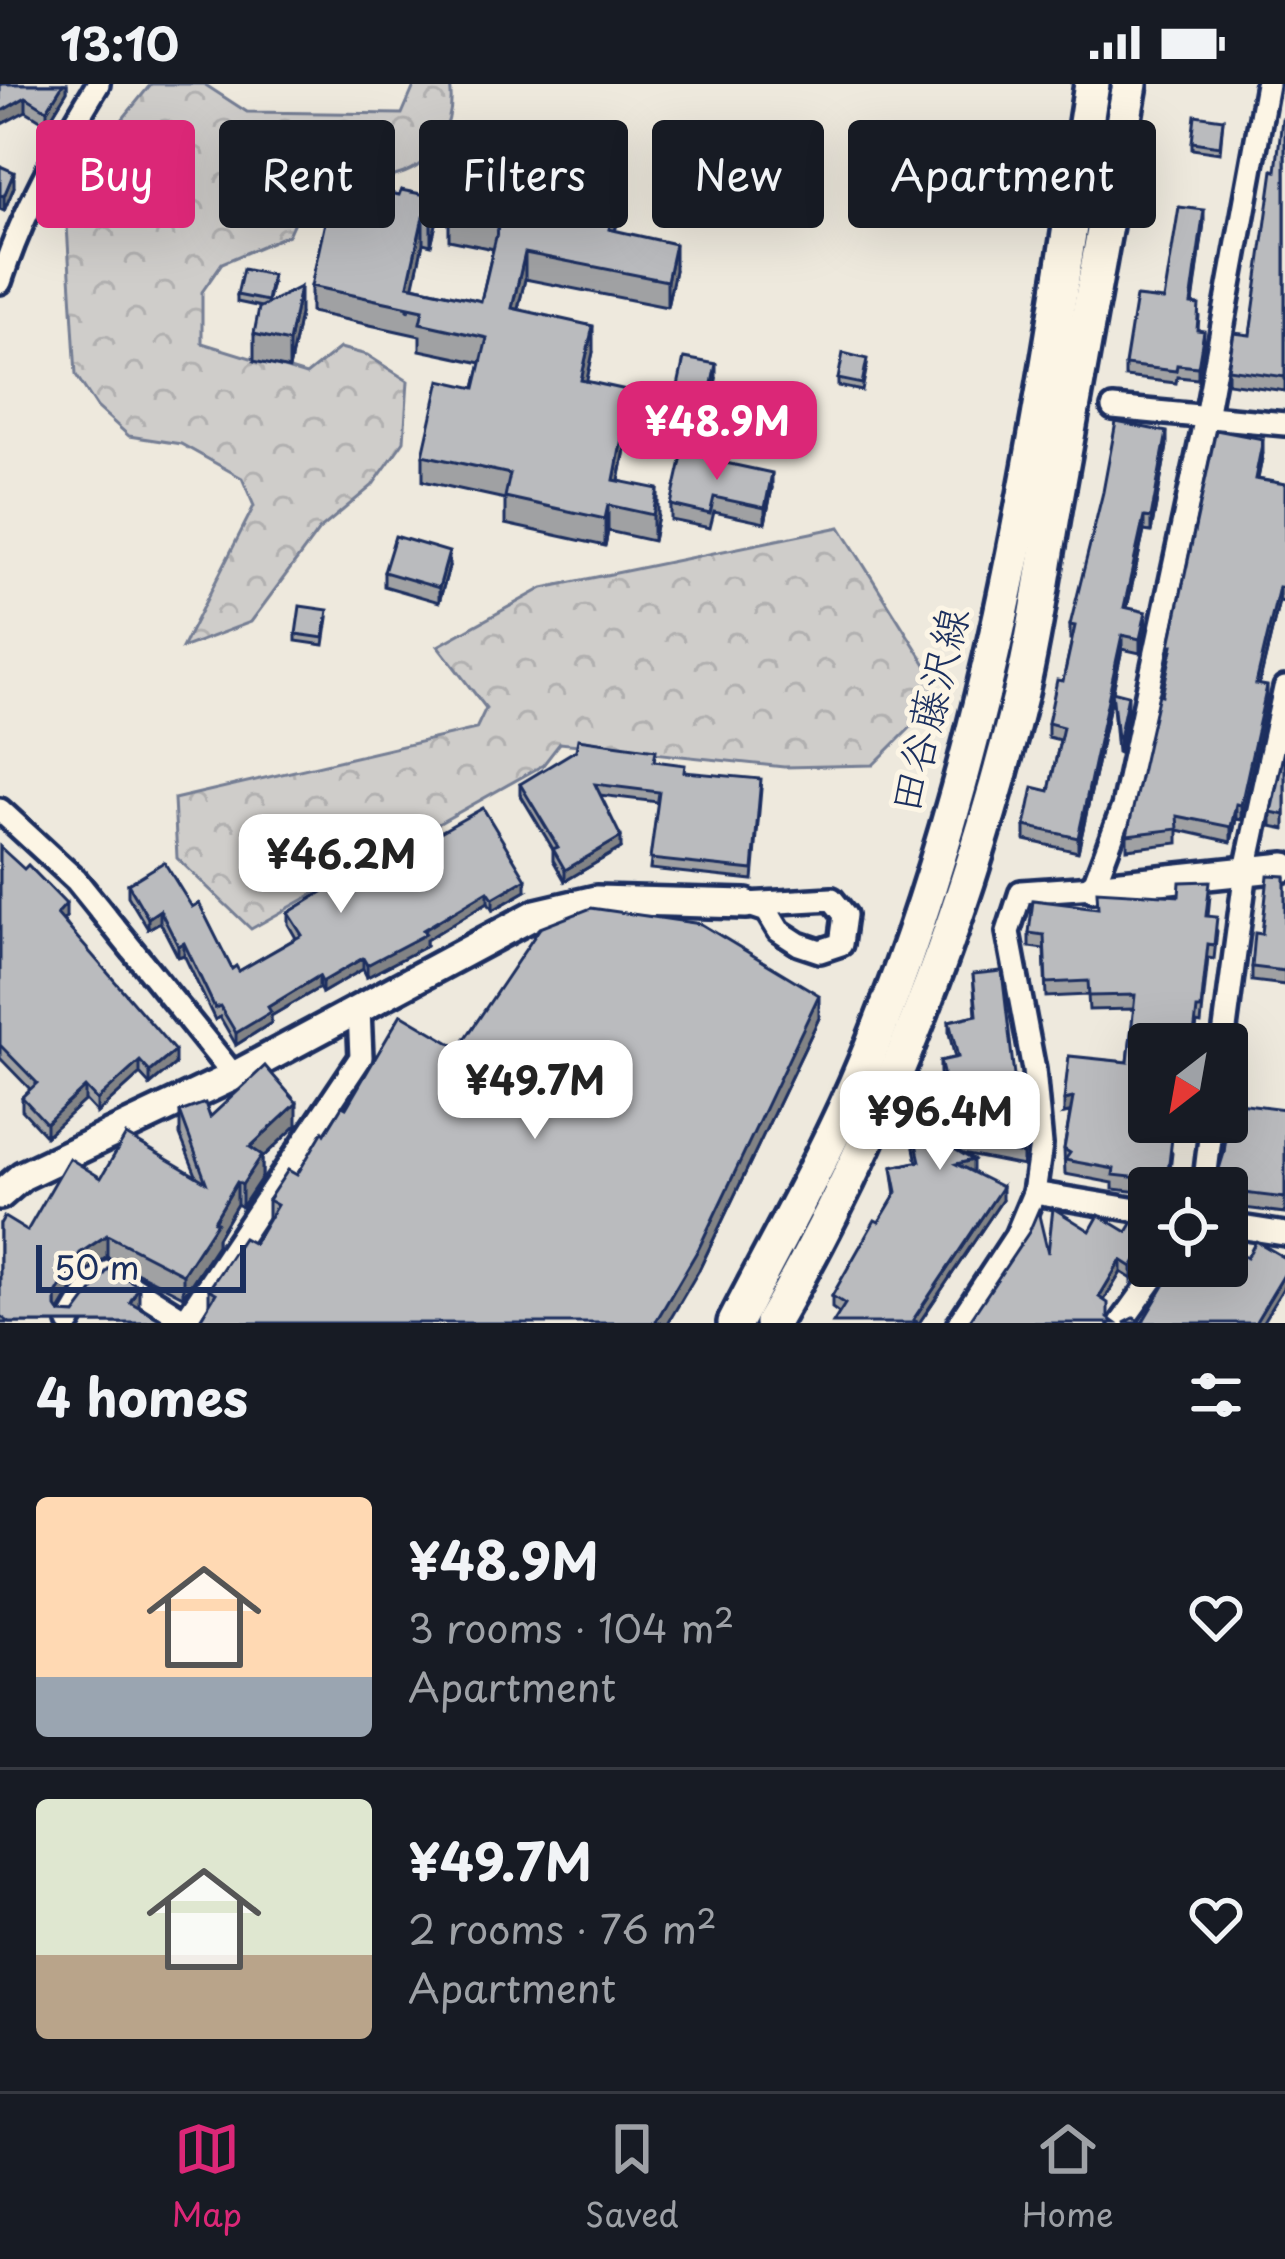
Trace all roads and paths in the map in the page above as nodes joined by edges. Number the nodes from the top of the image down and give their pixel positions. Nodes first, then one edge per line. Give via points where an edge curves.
1 (98, 84) edge
2 (1093, 84) edge
3 (1130, 84) edge
4 (1267, 84) edge
5 (7, 236) edge
6 (0, 282) edge
7 (1113, 408) dead end
8 (1206, 417) junction
9 (1285, 424) edge
10 (1285, 688) edge
11 (0, 810) edge
12 (1285, 867) edge
13 (1246, 870) junction
14 (1093, 887) junction
15 (746, 904) dead end
16 (359, 1010) junction
17 (1226, 1023) edge
18 (234, 1076) junction
19 (1034, 1193) junction
20 (0, 1195) edge
21 (1128, 1209) edge
22 (1248, 1228) edge
23 (1285, 1234) edge
24 (1147, 1287) edge
25 (69, 1323) edge
26 (736, 1323) edge
27 (772, 1323) edge
28 (959, 1323) edge
29 (1121, 1323) edge

1 - 5 street
2 - 26 main road, 田谷藤沢線 via 988,678 952,808 866,1063
3 - 27 main road, 田谷藤沢線 via 1022,688 981,839 925,999 827,1221
4 - 8 street
5 - 6 street
7 - 8 street
8 - 9 street
8 - 14 street via 1123,807
10 - 13 street
11 - 18 street via 76,880
12 - 13 street
13 - 14 street
13 - 17 street
14 - 19 street via 1021,892 1008,932 1034,1070 1041,1145
15 - 16 street via 596,900 536,914
16 - 18 street
16 - 25 street via 361,1057 185,1320 109,1272
18 - 20 street via 22,1176
19 - 21 street
19 - 28 street
22 - 23 street
24 - 29 street

